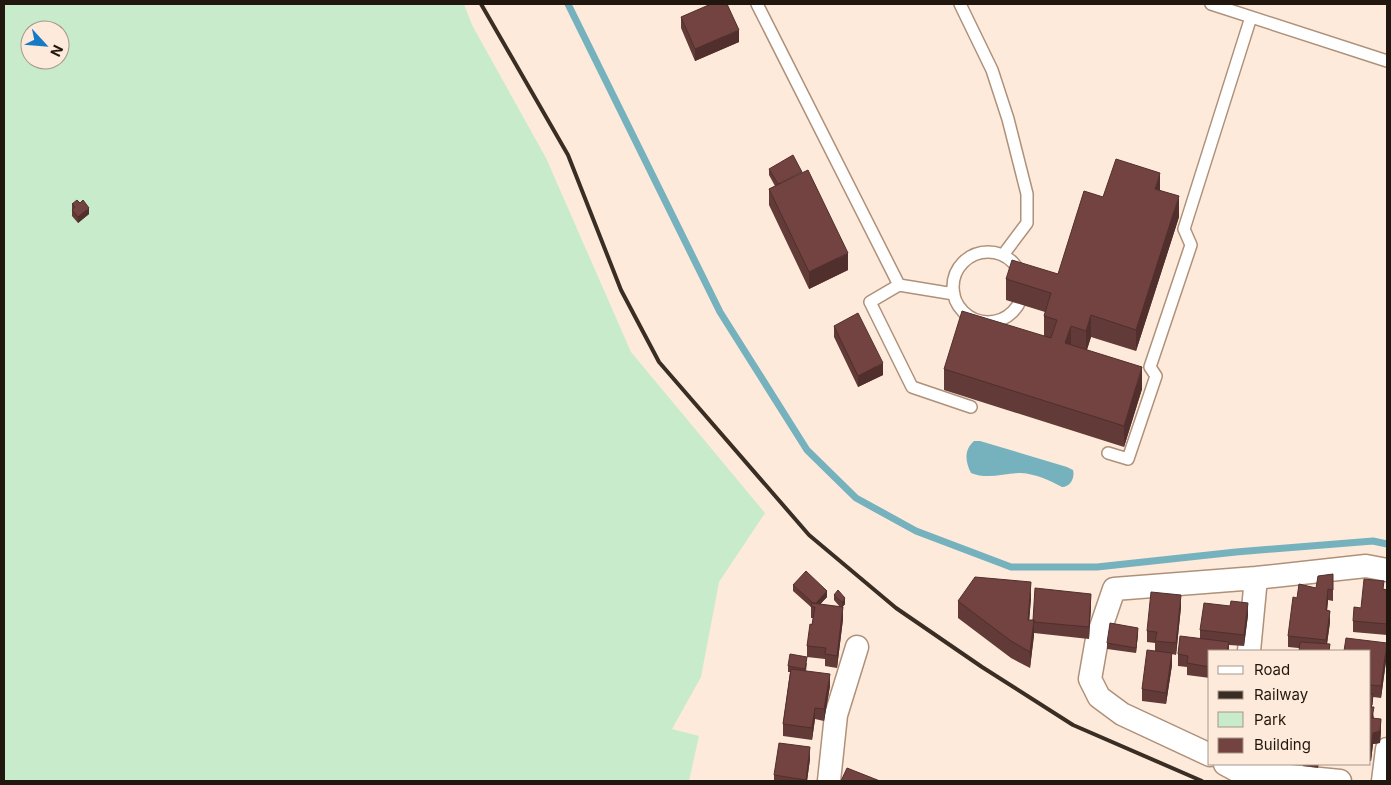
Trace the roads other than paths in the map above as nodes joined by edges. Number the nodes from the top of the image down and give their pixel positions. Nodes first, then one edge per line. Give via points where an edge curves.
1 (757, 4) edge
2 (960, 4) edge
3 (1211, 4) edge
4 (1251, 17) junction
5 (1387, 62) edge
6 (1003, 255) junction
7 (899, 284) junction
8 (954, 294) junction
9 (971, 407) dead end
10 (1108, 453) dead end
11 (1387, 570) edge
12 (1256, 578) junction
13 (857, 647) dead end
14 (1249, 650) edge
15 (1387, 749) edge
16 (1208, 754) edge
17 (1234, 766) edge
18 (829, 781) edge
19 (1340, 781) edge
20 (1383, 781) edge

1 - 7 lane
2 - 6 lane via 992,70 1027,194 1027,223
3 - 4 lane
4 - 5 lane
4 - 10 lane via 1184,229 1191,245 1150,368 1156,376 1128,459
6 - 8 lane via 986,252 966,260 954,278
6 - 8 lane via 1016,264 1023,285 1018,306 1010,314 990,322 979,321 961,309
7 - 8 lane
7 - 9 lane via 870,302 912,387
11 - 12 street via 1366,566
12 - 14 street
12 - 16 street via 1114,589 1097,639 1090,679 1100,696 1122,714
13 - 18 street via 836,715
15 - 20 street
17 - 19 street

